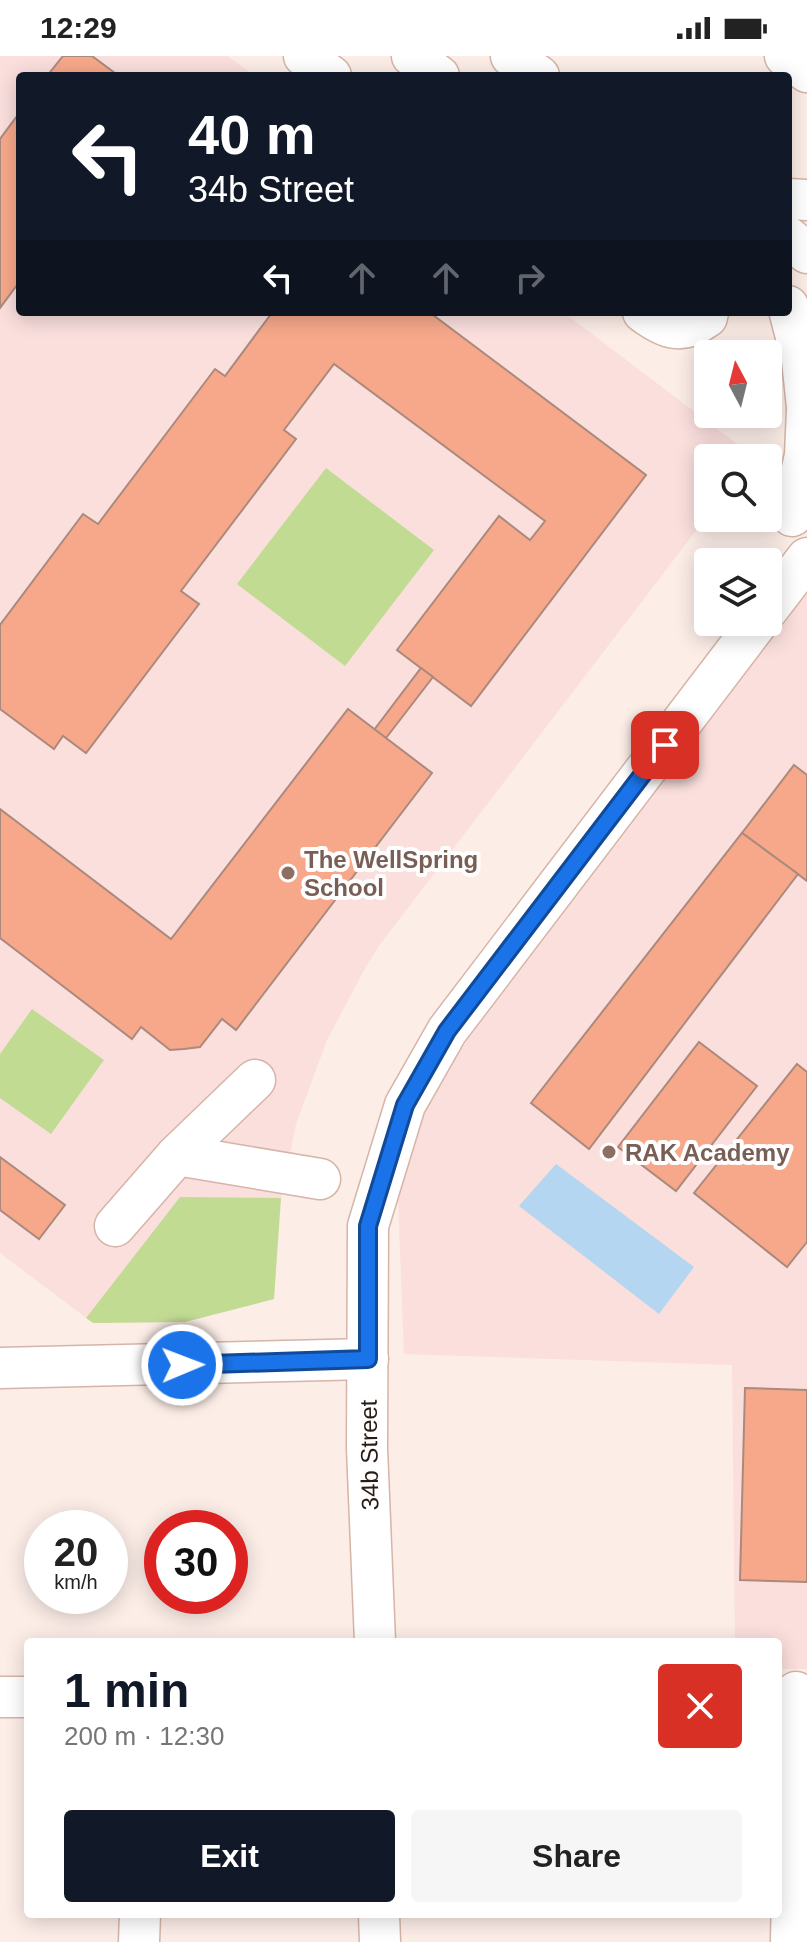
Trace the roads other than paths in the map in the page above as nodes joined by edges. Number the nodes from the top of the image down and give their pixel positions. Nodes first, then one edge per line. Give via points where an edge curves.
1 (304, 56) edge
2 (412, 56) edge
3 (511, 56) edge
4 (543, 56) edge
5 (785, 56) edge
6 (326, 72) edge
7 (435, 72) edge
8 (533, 72) edge
9 (564, 72) edge
10 (807, 72) edge
11 (650, 316) edge
12 (707, 316) edge
13 (791, 316) edge
14 (807, 408) edge
15 (792, 516) dead end
16 (807, 558) edge
17 (782, 591) edge
18 (747, 636) edge
19 (255, 1080) dead end
20 (177, 1155) junction
21 (320, 1179) dead end
22 (115, 1226) dead end
23 (368, 1359) junction
24 (0, 1368) edge
25 (375, 1638) edge
26 (794, 1692) edge
27 (0, 1697) edge
28 (24, 1697) edge
29 (140, 1918) edge
30 (379, 1918) edge
31 (797, 1934) edge
32 (139, 1942) edge
33 (380, 1942) edge

1 - 6 street
2 - 7 street
3 - 8 street
4 - 9 street
5 - 10 street
11 - 12 street via 672,329 692,328
13 - 14 street
14 - 15 street via 805,455
16 - 17 street
18 - 23 street, 34b Street via 447,1031 405,1105 368,1226
19 - 20 street
20 - 21 street
20 - 22 street
23 - 24 street
23 - 25 street, 34b Street
26 - 31 street
27 - 28 street
29 - 32 street
30 - 33 street

